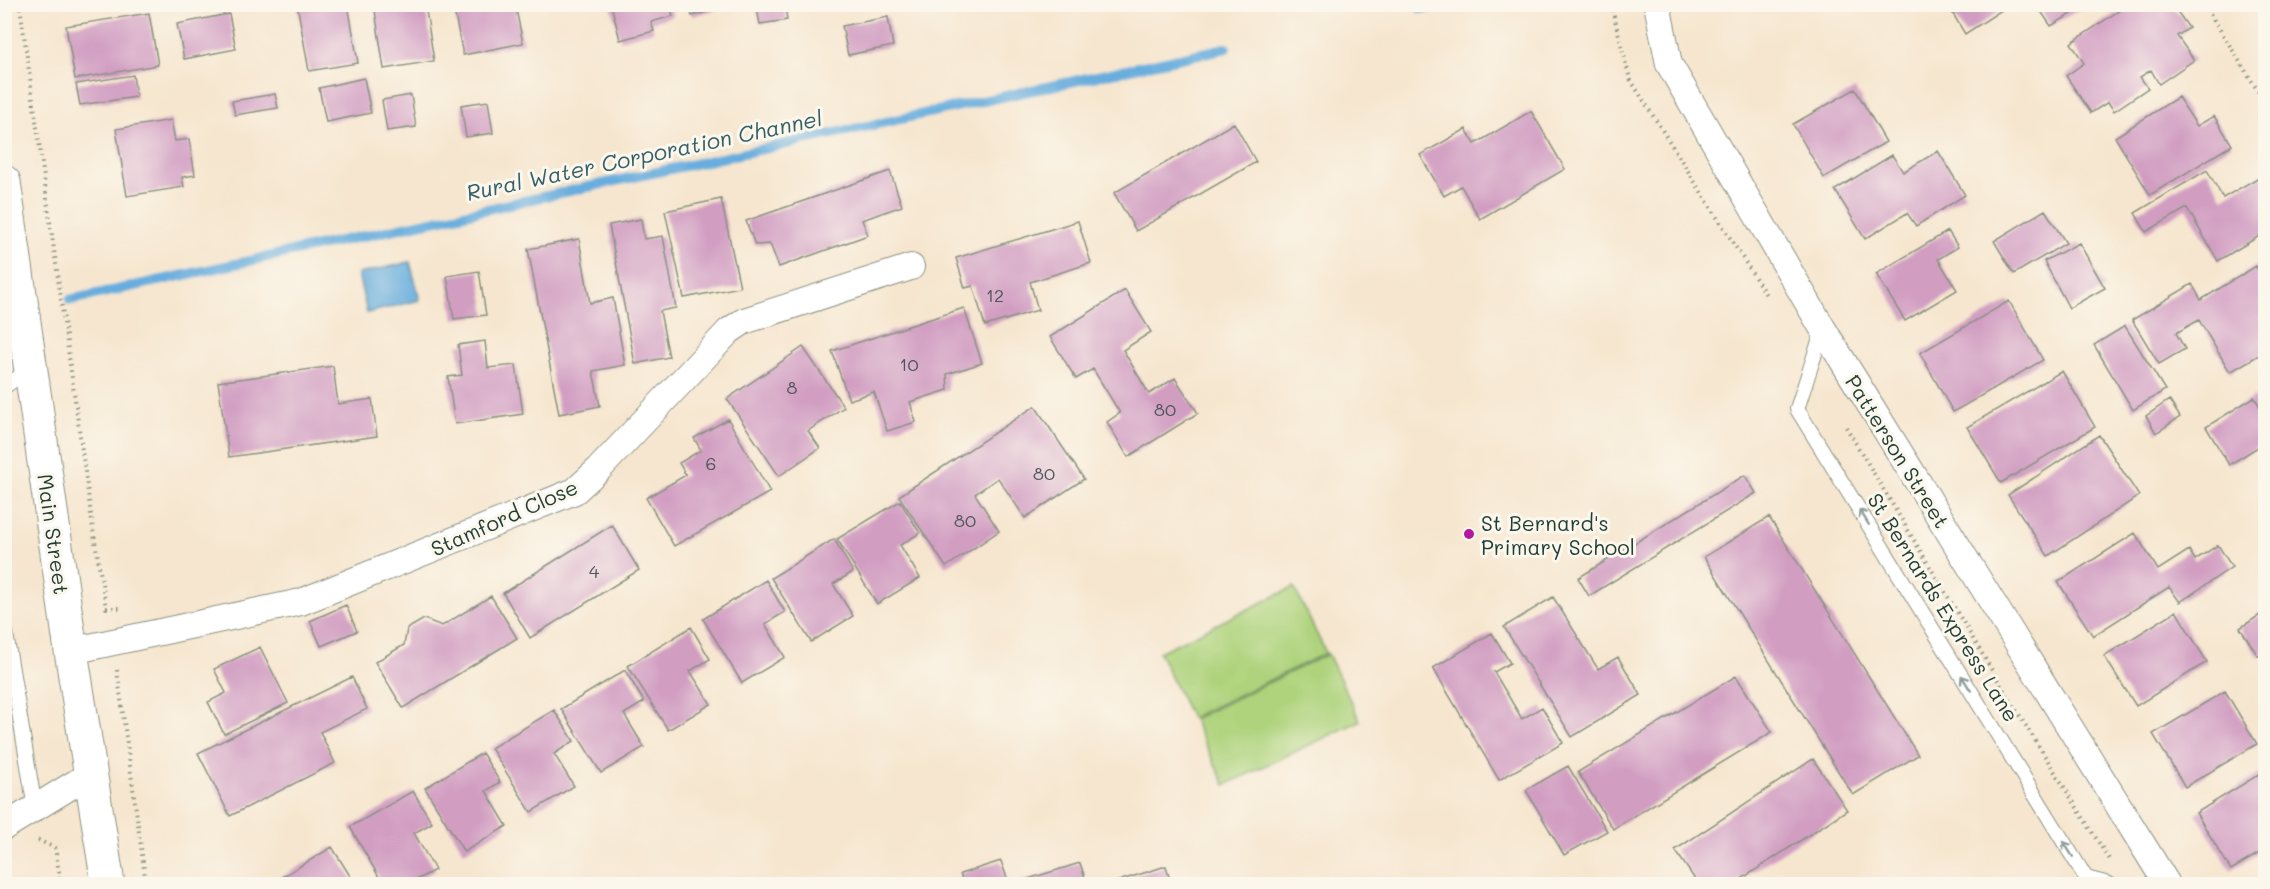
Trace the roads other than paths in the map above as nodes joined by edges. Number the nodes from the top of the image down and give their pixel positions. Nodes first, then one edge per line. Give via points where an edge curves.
1 (1657, 4) edge
2 (4, 182) edge
3 (8, 225) edge
4 (911, 267) dead end
5 (1823, 329) junction
6 (31, 368) junction
7 (4, 387) edge
8 (4, 622) edge
9 (71, 651) junction
10 (92, 773) junction
11 (35, 808) junction
12 (4, 826) edge
13 (108, 885) edge
14 (2109, 885) edge
15 (2167, 885) edge

1 - 5 street, Patterson Street via 1669,64
2 - 3 main road, Main Street
3 - 6 main road, Main Street
4 - 9 street, Stamford Close via 744,321 729,331 575,491 301,602
14 -> 5 lane, St Bernards Express Lane via 2086,878 1797,409
5 - 15 street, Patterson Street
6 - 7 lane
6 - 9 main road, Main Street
8 - 11 lane
9 - 10 main road, Main Street
10 - 11 street
10 - 13 main road, Main Street
11 - 12 street

